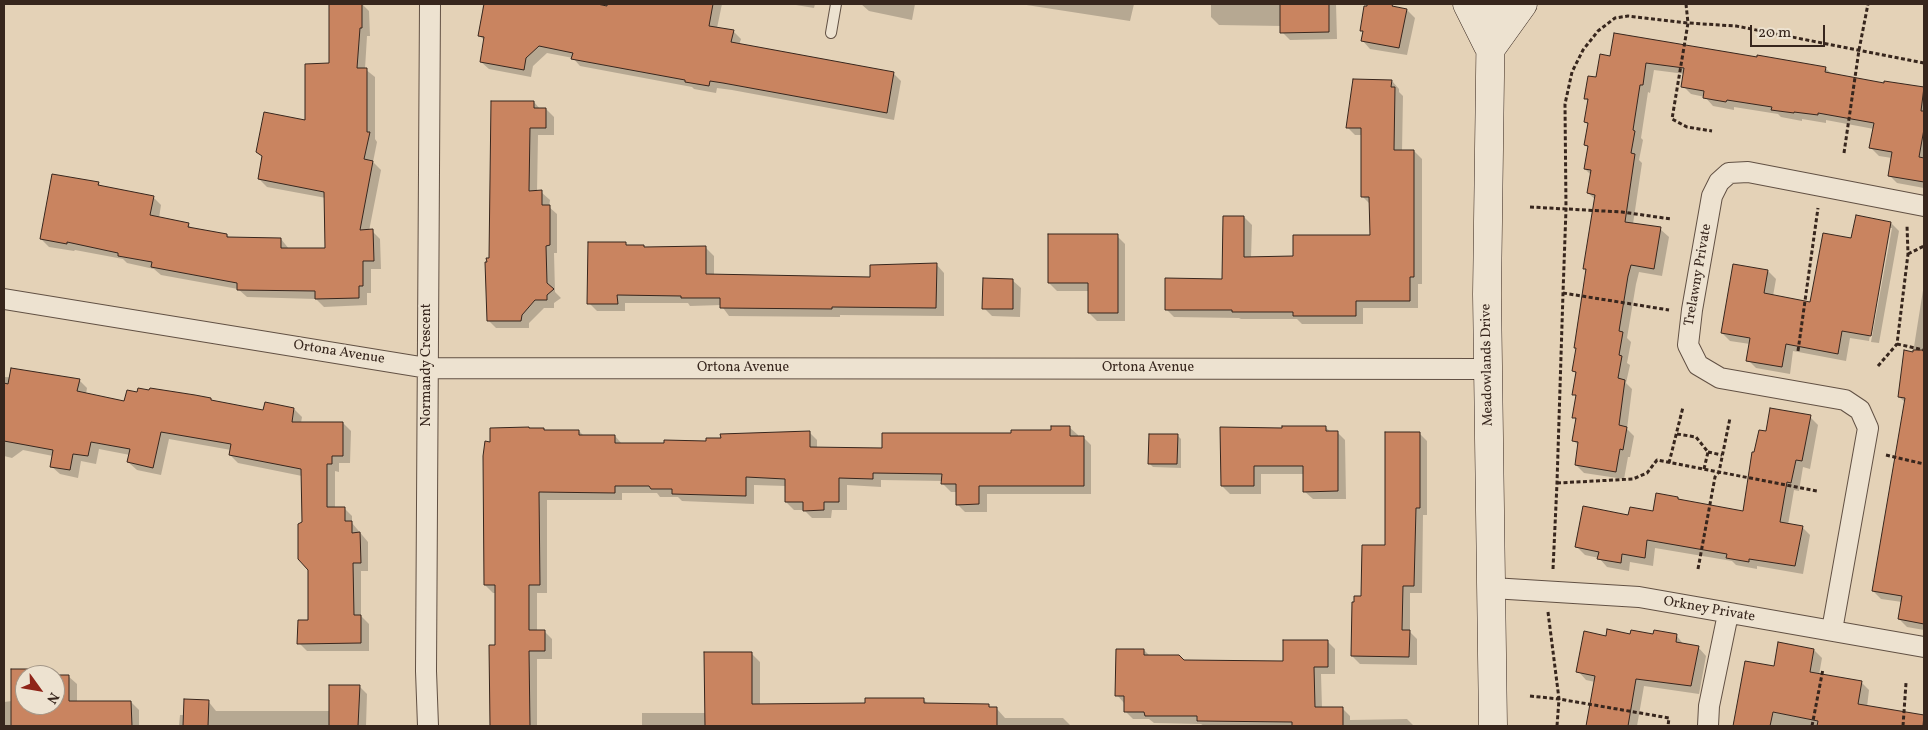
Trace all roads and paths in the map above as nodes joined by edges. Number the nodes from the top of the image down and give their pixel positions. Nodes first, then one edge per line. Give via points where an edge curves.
1 (430, 4) edge
2 (836, 4) edge
3 (1467, 4) edge
4 (1490, 4) edge
5 (1523, 4) edge
6 (1686, 4) edge
7 (1868, 4) edge
8 (1688, 24) junction
9 (830, 33) dead end
10 (1490, 50) junction
11 (1859, 50) junction
12 (1924, 63) edge
13 (1712, 131) dead end
14 (1844, 153) dead end
15 (1819, 203) dead end
16 (1924, 206) edge
17 (1530, 207) dead end
18 (1566, 209) junction
19 (1671, 219) dead end
20 (1907, 220) dead end
21 (1924, 246) edge
22 (1908, 254) junction
23 (1564, 293) junction
24 (4, 299) edge
25 (1656, 309) dead end
26 (1897, 344) junction
27 (1924, 350) edge
28 (1798, 351) dead end
29 (1878, 366) dead end
30 (427, 368) junction
31 (1488, 369) junction
32 (1683, 407) dead end
33 (1730, 418) dead end
34 (1676, 434) junction
35 (1708, 452) junction
36 (1881, 454) dead end
37 (1722, 455) junction
38 (1669, 463) junction
39 (1924, 464) edge
40 (1704, 470) junction
41 (1719, 472) junction
42 (1558, 484) junction
43 (1817, 491) dead end
44 (1698, 569) dead end
45 (1492, 588) junction
46 (1552, 592) junction
47 (1728, 614) junction
48 (1832, 630) junction
49 (1924, 647) edge
50 (1823, 668) dead end
51 (1906, 683) dead end
52 (1530, 696) dead end
53 (1559, 699) junction
54 (428, 726) edge
55 (1493, 726) edge
56 (1557, 726) edge
57 (1668, 726) edge
58 (1708, 726) edge
59 (1812, 726) edge
60 (1903, 726) edge

1 - 30 street, Normandy Crescent
2 - 9 lane
3 - 10 main road
4 - 10 main road, Meadowlands Drive
5 - 10 main road
6 - 8 path
7 - 11 path
8 - 11 path via 1736,26
8 - 13 path via 1672,119 1687,127
8 - 18 path via 1628,16 1615,18 1598,31 1583,50 1572,72 1565,104
10 - 31 main road, Meadowlands Drive
11 - 12 path
11 - 14 path
15 - 28 path
16 - 48 street, Trelawny Private via 1748,172 1729,173 1718,182 1712,196 1688,345 1698,365 1720,378 1845,400 1860,410 1868,428
17 - 18 path
18 - 19 path
18 - 23 path
20 - 22 path
21 - 22 path
22 - 26 path
23 - 25 path
23 - 42 path
24 - 30 street, Ortona Avenue
26 - 27 path
26 - 29 path
30 - 31 street, Ortona Avenue
30 - 54 street, Normandy Crescent
31 - 45 main road, Meadowlands Drive
32 - 34 path
33 - 37 path
34 - 35 path via 1696,437
34 - 38 path
35 - 37 path
35 - 40 path
36 - 39 path
37 - 41 path
38 - 40 path
38 - 42 path via 1657,460 1647,473 1633,479
40 - 41 path
41 - 43 path
41 - 44 path via 1715,477
42 - 46 path
45 - 46 street, Orkney Private
45 - 55 main road, Meadowlands Drive
46 - 47 street, Orkney Private via 1640,598
46 - 53 path via 1548,608
47 - 48 street, Orkney Private
47 - 58 street via 1708,706
48 - 49 street, Orkney Private
50 - 59 path
51 - 60 path
52 - 53 path
53 - 56 path
53 - 57 path via 1669,718

